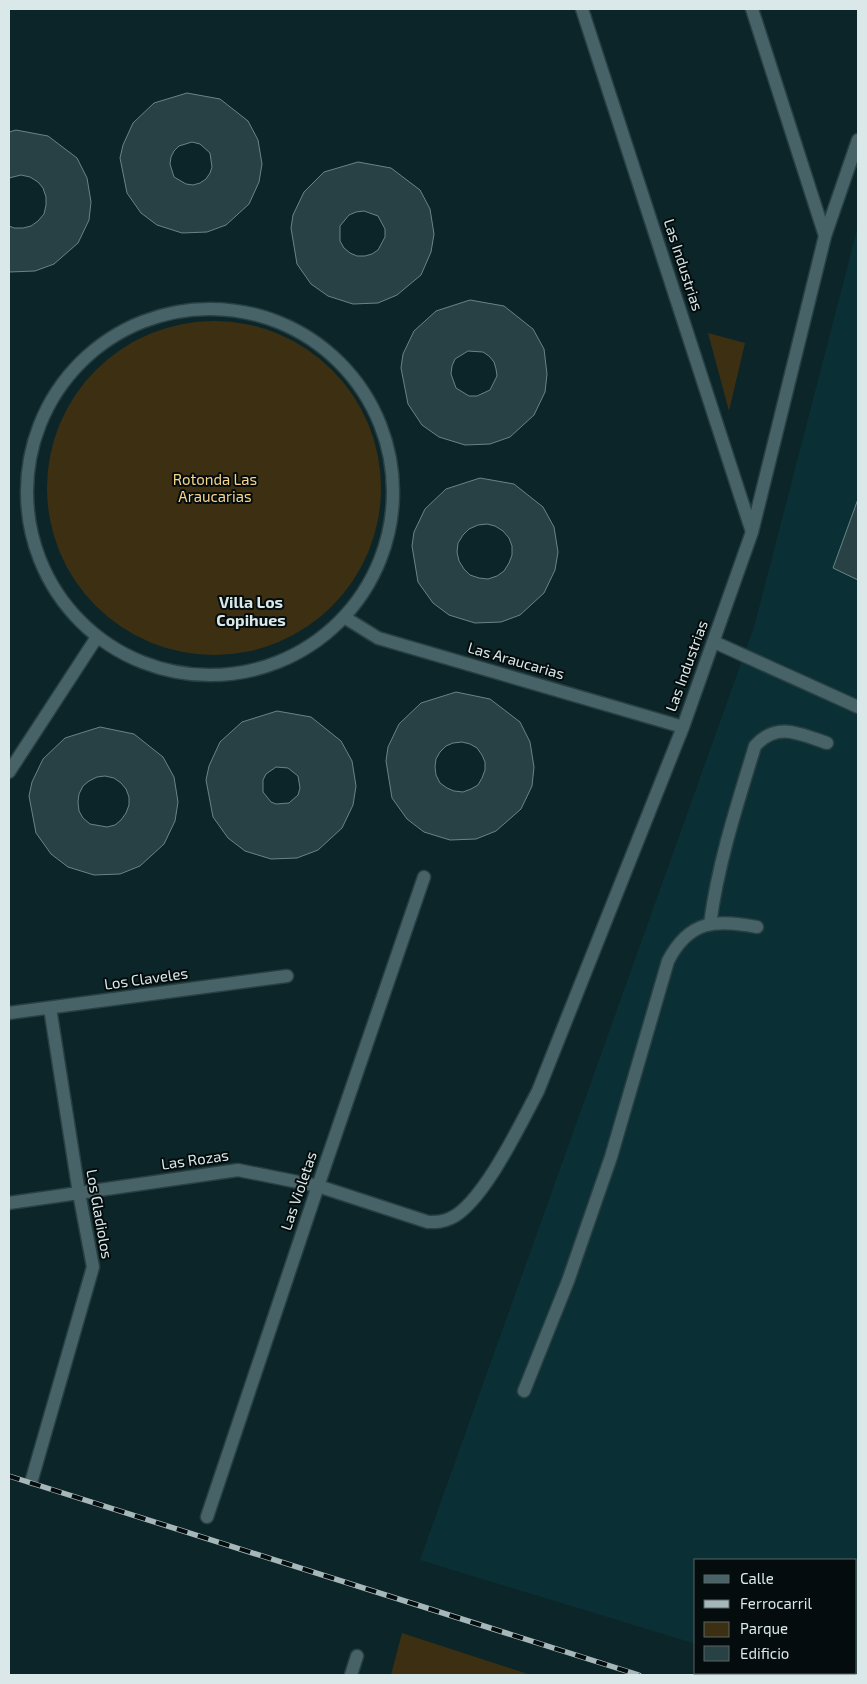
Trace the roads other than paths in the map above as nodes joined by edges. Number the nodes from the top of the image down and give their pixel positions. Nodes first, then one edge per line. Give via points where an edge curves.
1 (582, 9) edge
2 (752, 9) edge
3 (858, 140) edge
4 (825, 236) junction
5 (752, 532) junction
6 (344, 618) junction
7 (97, 638) junction
8 (714, 642) junction
9 (858, 707) edge
10 (683, 727) junction
11 (827, 743) dead end
12 (9, 772) edge
13 (424, 877) dead end
14 (710, 924) junction
15 (757, 927) dead end
16 (287, 976) dead end
17 (50, 1008) junction
18 (9, 1013) edge
19 (318, 1186) junction
20 (79, 1193) junction
21 (9, 1204) edge
22 (441, 1222) joint
23 (524, 1391) dead end
24 (32, 1479) dead end
25 (207, 1517) dead end
26 (357, 1656) dead end
27 (351, 1675) edge

1 - 5 street, Las Industrias
2 - 4 street
3 - 4 street, Las Industrias
4 - 5 street, Las Industrias
5 - 8 street, Las Industrias
6 - 7 street via 309,646 269,666 224,675 179,673 136,660
6 - 7 street via 374,575 391,526 394,474 382,424 356,379 319,343 272,319 222,309 170,313 121,331 80,362 49,404 30,452 26,504 37,554 61,600
6 - 10 street, Las Araucarias via 378,638
7 - 12 street
8 - 9 street
8 - 10 street, Las Industrias
10 - 22 street, Las Industrias via 538,1091 480,1192 453,1218
11 - 14 street via 780,731 762,738 755,746 727,837
13 - 19 street, Las Violetas
14 - 15 street via 734,923
14 - 23 street via 686,936 668,961 611,1156 568,1281
16 - 17 street, Los Claveles
17 - 18 street, Los Claveles
17 - 20 street, Los Gladiolos
19 - 20 street, Las Rozas via 238,1170
19 - 22 street, Las Rozas via 428,1222
19 - 25 street, Las Violetas
20 - 21 street, Las Rozas
20 - 24 street, Los Gladiolos via 93,1267
26 - 27 street

